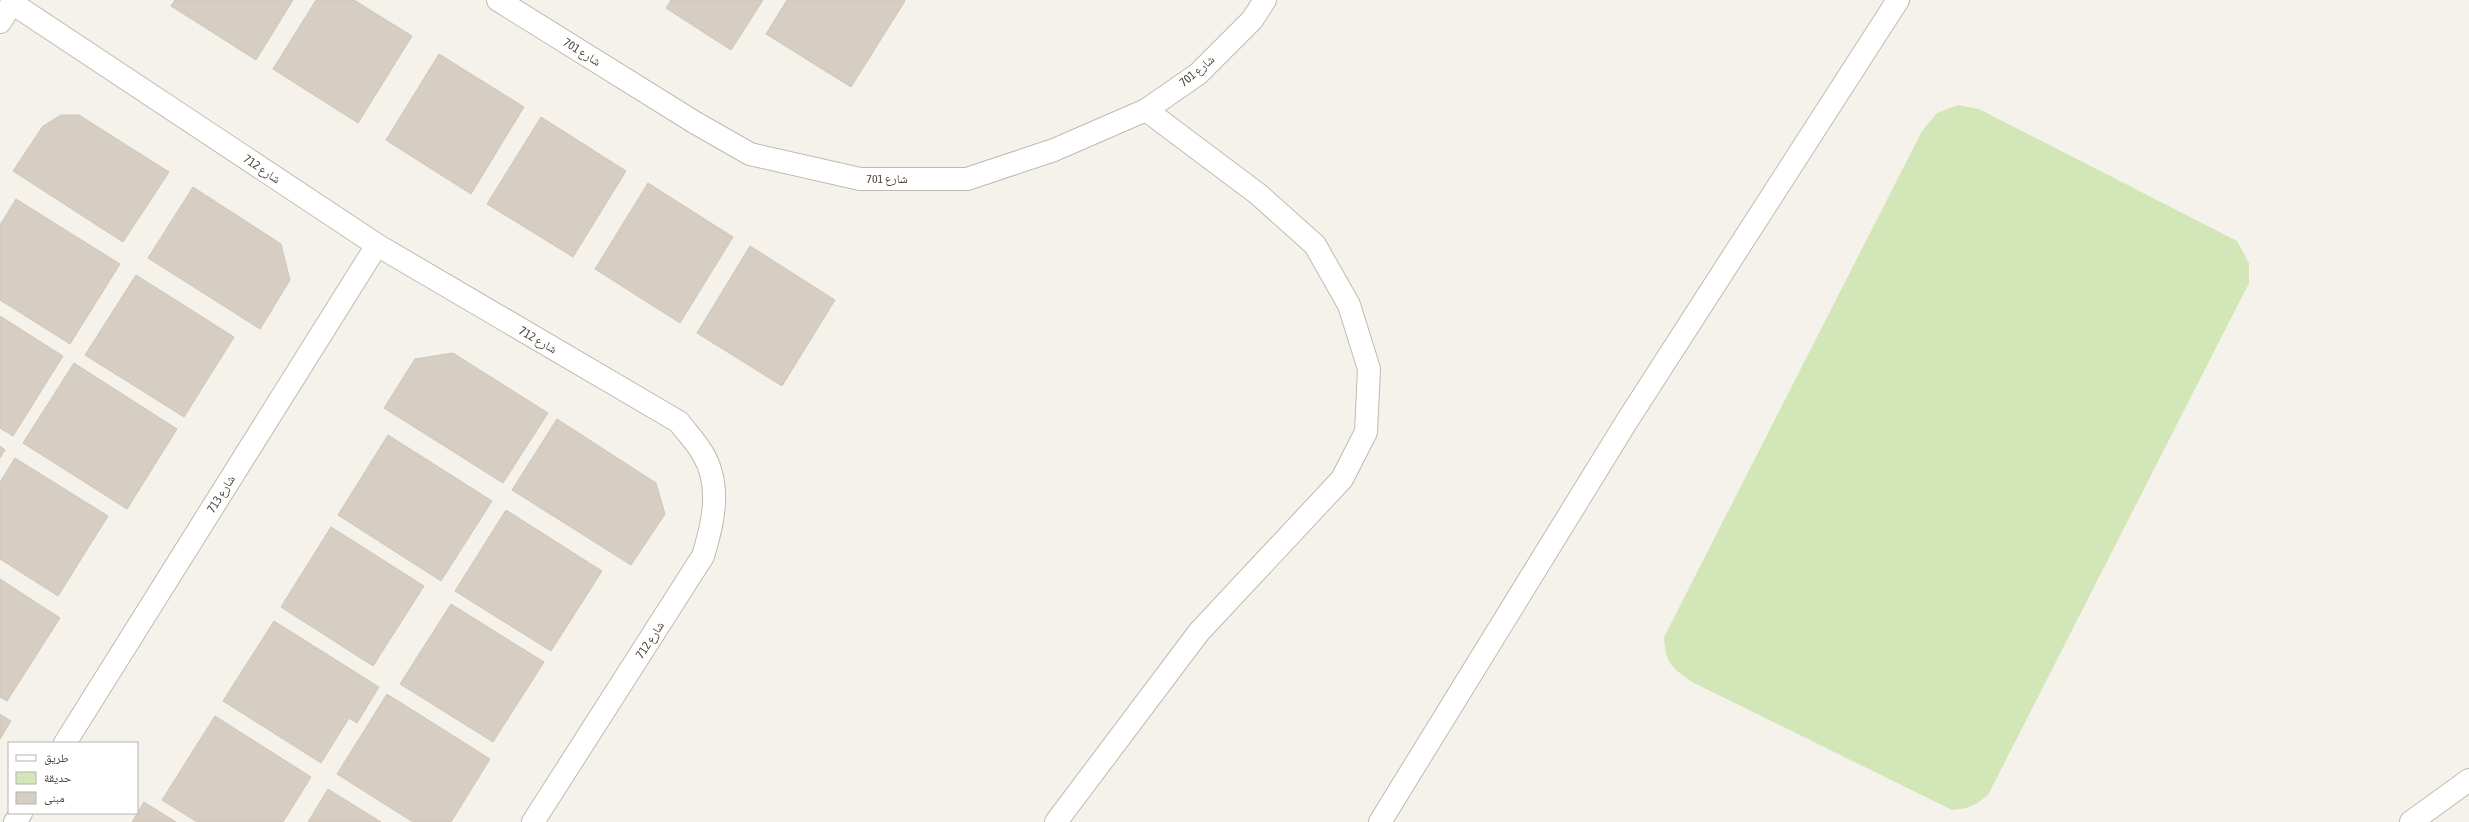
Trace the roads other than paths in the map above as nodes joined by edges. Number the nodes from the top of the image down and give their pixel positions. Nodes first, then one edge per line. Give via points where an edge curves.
1 (498, 0) edge
2 (1265, 0) edge
3 (1898, 0) edge
4 (13, 2) edge
5 (0, 22) edge
6 (1146, 110) junction
7 (377, 245) junction
8 (66, 742) edge
9 (2469, 780) edge
10 (534, 822) edge
11 (1056, 822) edge
12 (1380, 822) edge
13 (2411, 822) edge

1 - 6 street, شارع 701 via 750,154 860,178 967,178 1054,150
2 - 6 street, شارع 701 via 1252,20 1198,74
3 - 12 street via 1627,421
4 - 5 street, شارع 712
4 - 7 street, شارع 712
6 - 11 street via 1258,194 1315,245 1349,305 1369,369 1366,432 1342,479 1199,632
7 - 8 street, شارع 713
7 - 10 street, شارع 712 via 679,422 704,455 714,485 714,522 703,556
9 - 13 street

